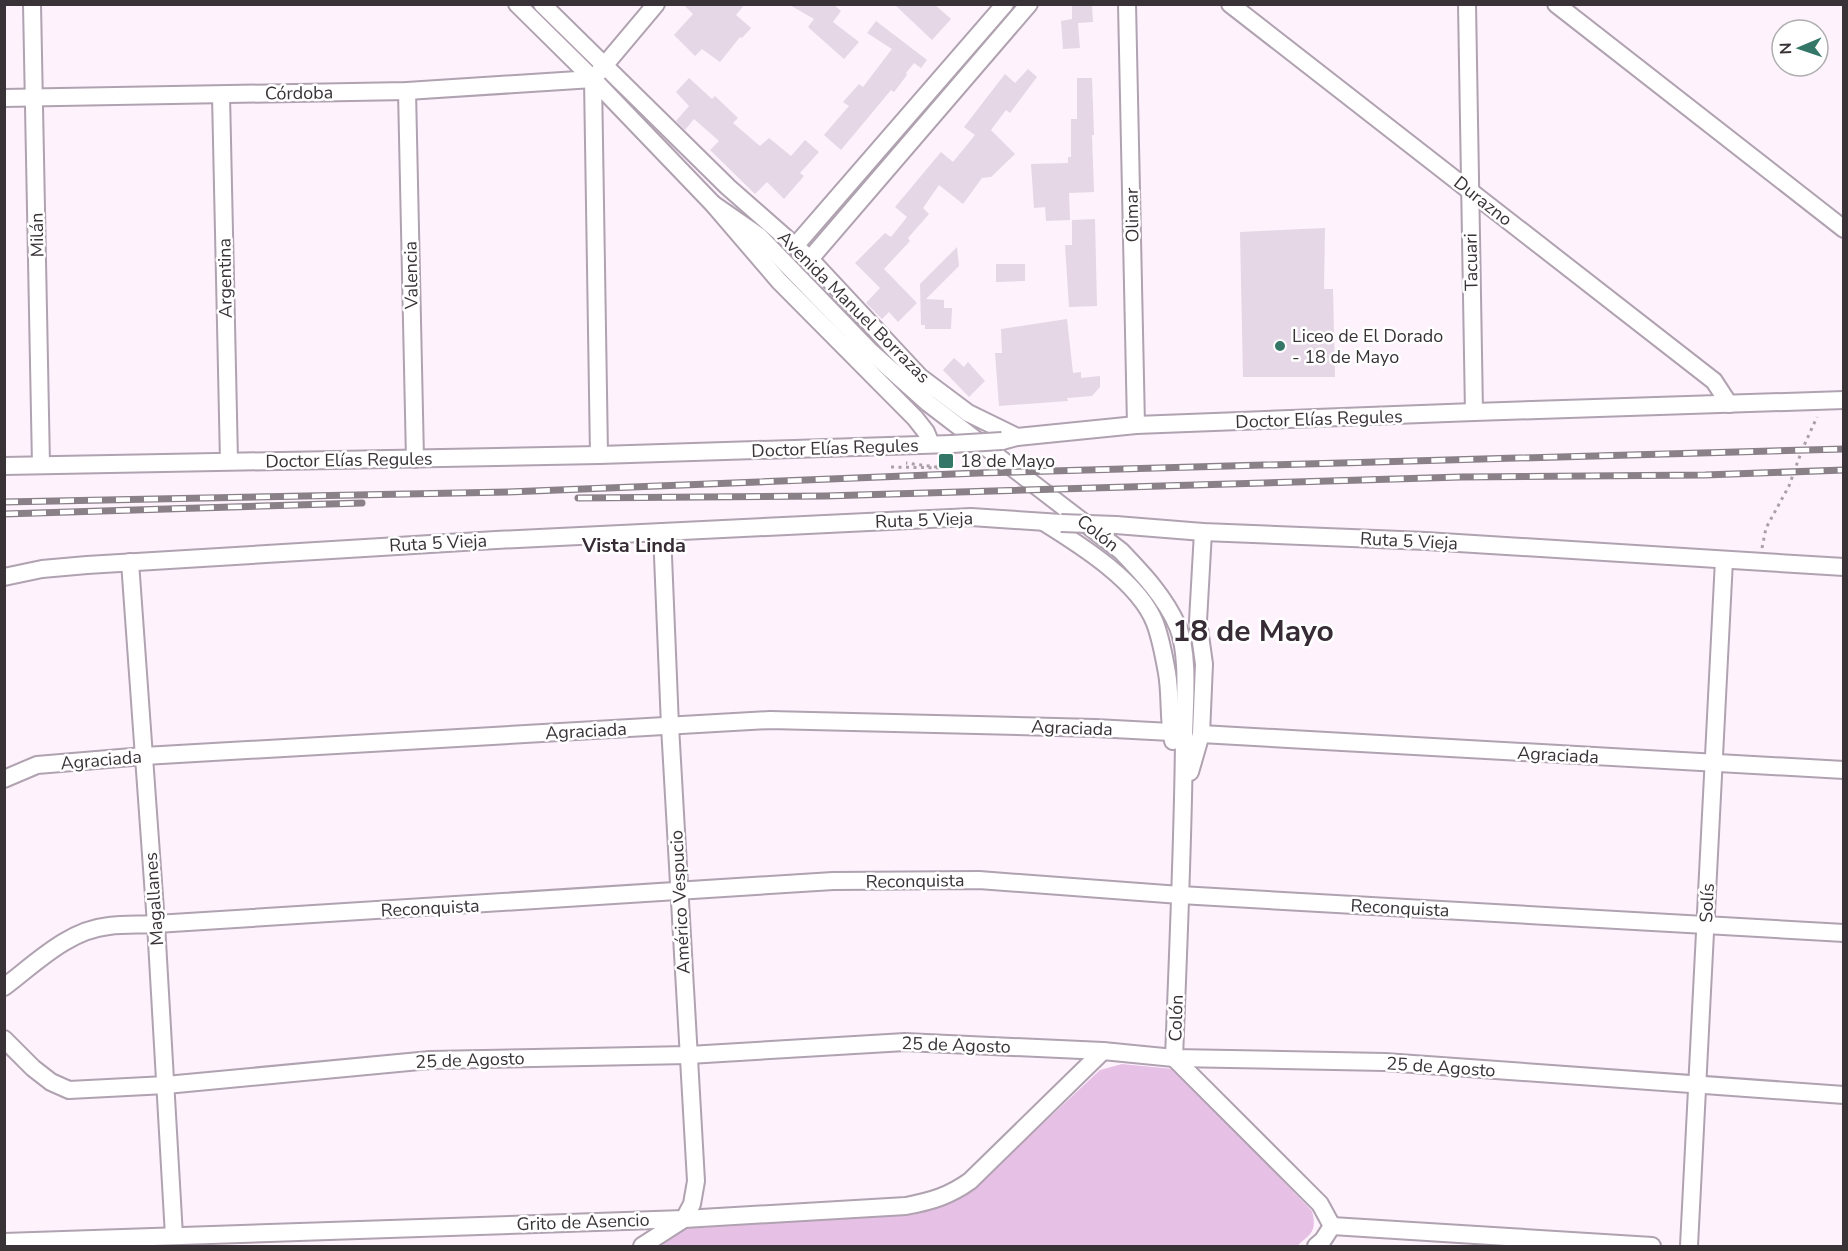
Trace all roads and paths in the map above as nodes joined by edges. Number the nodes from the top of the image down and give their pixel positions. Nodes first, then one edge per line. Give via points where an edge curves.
1 (32, 4) edge
2 (517, 4) edge
3 (542, 4) edge
4 (656, 4) edge
5 (1005, 4) edge
6 (1029, 4) edge
7 (1127, 4) edge
8 (1230, 4) edge
9 (1467, 4) edge
10 (1556, 4) edge
11 (604, 67) junction
12 (592, 79) junction
13 (407, 91) junction
14 (221, 95) junction
15 (34, 97) junction
16 (4, 98) edge
17 (728, 187) junction
18 (1470, 191) junction
19 (713, 204) junction
20 (1844, 229) edge
21 (759, 236) junction
22 (796, 245) junction
23 (810, 259) junction
24 (1844, 400) edge
25 (1822, 401) junction
26 (1729, 404) junction
27 (1474, 412) junction
28 (1136, 425) junction
29 (1010, 439) junction
30 (931, 444) junction
31 (890, 447) junction
32 (600, 456) junction
33 (415, 459) junction
34 (230, 461) junction
35 (41, 465) junction
36 (4, 466) edge
37 (891, 467) dead end
38 (1038, 486) joint
39 (1044, 522) junction
40 (662, 532) junction
41 (1203, 532) junction
42 (1724, 560) junction
43 (130, 562) junction
44 (1759, 562) junction
45 (1844, 567) edge
46 (4, 577) edge
47 (670, 726) junction
48 (1171, 732) junction
49 (1201, 734) junction
50 (144, 756) junction
51 (1714, 763) junction
52 (1844, 770) edge
53 (4, 779) edge
54 (1184, 793) junction
55 (680, 892) junction
56 (1180, 895) junction
57 (156, 924) junction
58 (1706, 925) junction
59 (1844, 933) edge
60 (4, 987) edge
61 (7, 1048) edge
62 (1103, 1051) junction
63 (689, 1055) junction
64 (1174, 1058) junction
65 (166, 1085) junction
66 (1698, 1086) junction
67 (1844, 1095) edge
68 (684, 1219) junction
69 (1332, 1226) junction
70 (174, 1236) junction
71 (206, 1241) edge
72 (4, 1242) edge
73 (642, 1246) edge
74 (1316, 1246) edge
75 (1652, 1246) edge
76 (1689, 1246) edge

1 - 15 street, Milán
2 - 12 street, Avenida Manuel Borrazas
3 - 11 street, Avenida Manuel Borrazas
4 - 11 street
5 - 22 street
6 - 23 street
7 - 28 street, Olimar
8 - 18 street, Durazno
9 - 18 street, Tacuari
10 - 20 street
11 - 12 street
11 - 17 street, Avenida Manuel Borrazas
12 - 13 street, Córdoba
12 - 19 street, Avenida Manuel Borrazas
12 - 32 street
13 - 14 street, Córdoba
13 - 33 street, Valencia
14 - 15 street, Córdoba
14 - 34 street, Argentina
15 - 16 street, Córdoba
15 - 35 street, Milán
17 - 21 street, Avenida Manuel Borrazas
17 - 22 street, Avenida Manuel Borrazas
18 - 26 street, Durazno via 1714,381
18 - 27 street, Tacuari
19 - 21 street, Avenida Manuel Borrazas
19 - 30 street, Avenida Manuel Borrazas via 779,281 915,418
21 - 38 street, Avenida Manuel Borrazas via 871,352 928,403
22 - 23 street, Avenida Manuel Borrazas
23 - 29 street, Avenida Manuel Borrazas via 920,377
24 - 25 street, Doctor Elías Regules
25 - 26 street, Doctor Elías Regules
25 - 44 path via 1789,486 1766,528
26 - 27 street, Doctor Elías Regules
27 - 28 street, Doctor Elías Regules
28 - 29 street, Doctor Elías Regules
29 - 30 street, Doctor Elías Regules, bridge
30 - 31 street, Doctor Elías Regules
31 - 32 street, Doctor Elías Regules
31 - 37 path via 890,461 944,468
32 - 33 street, Doctor Elías Regules
33 - 34 street, Doctor Elías Regules
34 - 35 street, Doctor Elías Regules
35 - 36 street, Doctor Elías Regules
38 - 54 street, Colón via 1121,551 1148,579 1178,629 1184,661
39 - 40 street, Ruta 5 Vieja via 971,517
39 - 41 street, Ruta 5 Vieja, bridge
39 - 48 street, Colón via 1080,545 1138,594 1155,622 1167,676
40 - 43 street, Ruta 5 Vieja
40 - 47 street, Américo Vespucio
41 - 42 street, Ruta 5 Vieja
41 - 49 street, Colón via 1198,621 1204,664
42 - 44 street, Ruta 5 Vieja
42 - 51 street, Solís
43 - 46 street, Ruta 5 Vieja via 42,569
43 - 50 street, Magallanes
44 - 45 street, Ruta 5 Vieja
47 - 48 street, Agraciada via 770,720
47 - 50 street, Agraciada
47 - 55 street, Américo Vespucio
48 - 54 street, Colón
49 - 51 street, Agraciada
49 - 54 street, Colón
50 - 53 street, Agraciada via 37,765
50 - 57 street, Magallanes
51 - 52 street, Agraciada
51 - 58 street, Solís
54 - 56 street, Colón
55 - 56 street, Reconquista via 833,881 979,880
55 - 57 street, Reconquista
55 - 63 street, Américo Vespucio
56 - 58 street, Reconquista
56 - 64 street, Colón
57 - 60 street, Reconquista via 85,931 63,942
57 - 65 street, Magallanes
58 - 59 street, Reconquista
58 - 66 street, Solís
61 - 65 street, 25 de Agosto via 51,1082 69,1090
62 - 63 street, 25 de Agosto via 905,1042
62 - 64 street, 25 de Agosto
62 - 68 street, Grito de Asencio via 970,1181 935,1200 906,1206
63 - 65 street, 25 de Agosto via 430,1060
63 - 68 street, Américo Vespucio via 696,1181 692,1204
64 - 66 street, 25 de Agosto via 1385,1062
64 - 69 street, Colón via 1320,1204
65 - 70 street, Magallanes
66 - 67 street, 25 de Agosto
66 - 76 street, Solís
68 - 71 street, Grito de Asencio
68 - 73 street
69 - 74 street
69 - 75 street
70 - 71 street, Grito de Asencio
70 - 72 street, Grito de Asencio

